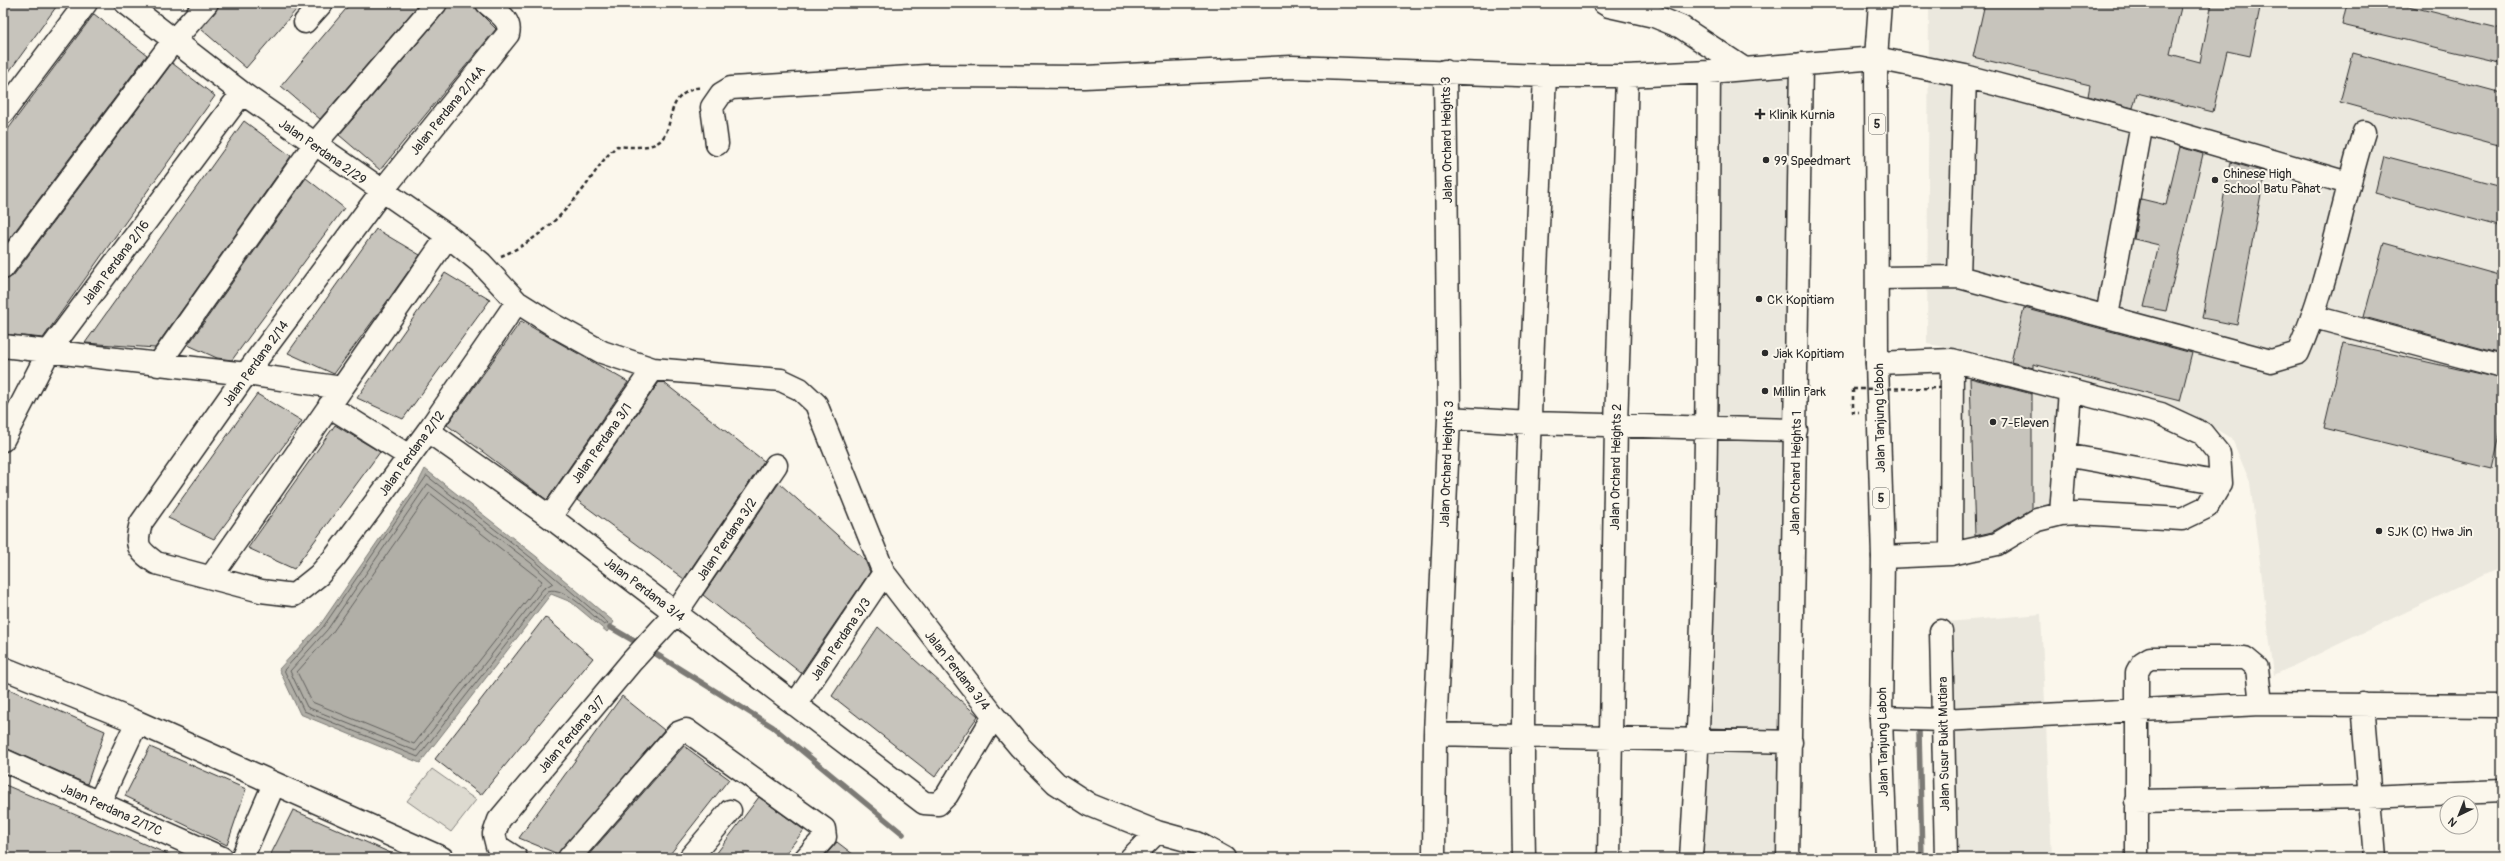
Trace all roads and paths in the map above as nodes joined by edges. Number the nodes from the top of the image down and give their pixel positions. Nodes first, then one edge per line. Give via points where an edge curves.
1 (86, 3) edge
2 (126, 3) edge
3 (207, 3) edge
4 (322, 3) edge
5 (436, 3) edge
6 (488, 3) edge
7 (1604, 3) edge
8 (1880, 3) edge
9 (305, 22) dead end
10 (174, 40) junction
11 (1876, 58) junction
12 (1801, 64) junction
13 (1743, 68) junction
14 (1445, 70) junction
15 (1709, 72) junction
16 (1545, 76) junction
17 (1626, 76) junction
18 (1965, 76) junction
19 (242, 94) junction
20 (721, 94) junction
21 (3, 113) edge
22 (2142, 123) junction
23 (2364, 132) dead end
24 (717, 144) dead end
25 (314, 146) junction
26 (2348, 182) junction
27 (382, 191) junction
28 (448, 236) junction
29 (481, 263) junction
30 (3, 268) edge
31 (1959, 277) junction
32 (1878, 278) junction
33 (517, 302) junction
34 (2107, 316) junction
35 (2314, 317) junction
36 (3, 346) edge
37 (49, 350) junction
38 (1952, 360) junction
39 (1877, 363) junction
40 (158, 364) junction
41 (2502, 367) edge
42 (653, 369) junction
43 (246, 374) junction
44 (342, 388) junction
45 (1943, 388) dead end
46 (2070, 391) junction
47 (328, 406) junction
48 (1853, 412) dead end
49 (1449, 418) junction
50 (1530, 423) junction
51 (1616, 425) junction
52 (1706, 428) junction
53 (1796, 430) junction
54 (428, 431) junction
55 (3, 440) edge
56 (2065, 455) junction
57 (409, 456) junction
58 (776, 465) dead end
59 (2221, 483) junction
60 (2061, 514) junction
61 (550, 517) junction
62 (1951, 554) junction
63 (1883, 557) junction
64 (884, 573) junction
65 (211, 577) junction
66 (676, 613) junction
67 (1941, 631) dead end
68 (3, 668) edge
69 (2261, 704) junction
70 (2362, 704) junction
71 (795, 705) junction
72 (2502, 706) edge
73 (2136, 711) junction
74 (994, 716) junction
75 (1881, 718) junction
76 (1942, 720) junction
77 (137, 722) junction
78 (1435, 734) junction
79 (1522, 736) junction
80 (1611, 738) junction
81 (1698, 739) junction
82 (1791, 742) junction
83 (3, 760) edge
84 (274, 784) junction
85 (2502, 791) edge
86 (2368, 797) junction
87 (2136, 801) junction
88 (99, 803) junction
89 (730, 810) dead end
90 (1157, 832) junction
91 (417, 853) edge
92 (222, 858) edge
93 (242, 858) edge
94 (442, 858) edge
95 (516, 858) edge
96 (569, 858) edge
97 (690, 858) edge
98 (806, 858) edge
99 (1131, 858) edge
100 (1224, 858) edge
101 (1434, 858) edge
102 (1524, 858) edge
103 (1609, 858) edge
104 (1691, 858) edge
105 (1788, 858) edge
106 (1886, 858) edge
107 (1946, 858) edge
108 (2137, 858) edge
109 (2375, 858) edge

1 - 21 main road
2 - 10 main road, Jalan Perdana 2/29
3 - 10 main road
4 - 9 main road
5 - 25 main road
6 - 27 main road, Jalan Perdana 2/14A via 507,21 508,34
7 - 13 main road via 1654,16 1681,27
8 - 11 main road, Jalan Tanjung Laboh / 5
10 - 19 main road, Jalan Perdana 2/29
10 - 30 main road
11 - 12 main road
11 - 18 main road
11 - 32 main road, Jalan Tanjung Laboh / 5
12 - 13 main road
12 - 53 main road, Jalan Orchard Heights 1
13 - 15 main road
14 - 16 main road
14 - 20 main road via 1292,67 1085,77 926,76 739,87
14 - 49 main road, Jalan Orchard Heights 3
15 - 17 main road
15 - 52 main road
16 - 17 main road
16 - 50 main road
17 - 51 main road, Jalan Orchard Heights 2
18 - 22 main road
18 - 31 main road
19 - 25 main road, Jalan Perdana 2/29
19 - 37 main road, Jalan Perdana 2/16
20 - 24 main road via 712,107
20 - 29 path via 694,87 677,98 670,114 667,131 659,142 635,148 618,146 602,159 580,194 552,223 517,249
22 - 26 main road
22 - 34 main road
23 - 26 main road
25 - 27 main road, Jalan Perdana 2/29
25 - 40 main road
26 - 35 main road
27 - 28 main road, Jalan Perdana 2/29
27 - 43 main road, Jalan Perdana 2/14
28 - 29 main road, Jalan Perdana 2/29
28 - 44 main road
29 - 33 main road, Jalan Perdana 2/29
31 - 32 main road
31 - 34 main road
32 - 39 main road, Jalan Tanjung Laboh / 5
33 - 42 main road, Jalan Perdana 3/4 via 602,352
33 - 54 main road, Jalan Perdana 2/12
34 - 35 main road via 2271,362 2298,352
35 - 41 main road
36 - 37 main road
37 - 40 main road
37 - 55 main road, Jalan Perdana 2/16
38 - 39 main road
38 - 46 main road
38 - 62 main road
39 - 63 main road, Jalan Tanjung Laboh / 5
40 - 43 main road
42 - 61 main road, Jalan Perdana 3/1
42 - 64 main road, Jalan Perdana 3/4 via 781,380 800,389 816,404
43 - 44 main road
43 - 65 main road, Jalan Perdana 2/14 via 141,523 137,540 141,552 156,563
44 - 47 main road
45 - 48 path, bridge via 1853,389
46 - 56 main road
46 - 59 main road via 2161,414 2202,433 2219,454
47 - 57 main road
47 - 65 main road
49 - 50 main road
49 - 78 main road, Jalan Orchard Heights 3
50 - 51 main road
50 - 79 main road
51 - 52 main road
51 - 80 main road, Jalan Orchard Heights 2
52 - 53 main road
52 - 81 main road
53 - 82 main road, Jalan Orchard Heights 1
54 - 57 main road, Jalan Perdana 2/12
54 - 61 main road, Jalan Perdana 3/4
56 - 59 main road
56 - 60 main road
57 - 65 main road, Jalan Perdana 2/12 via 335,557 319,575 294,595 261,591
58 - 66 main road, Jalan Perdana 3/2
59 - 60 main road via 2207,507 2182,519
60 - 62 main road via 2037,520 1997,544
61 - 66 main road, Jalan Perdana 3/4
62 - 63 main road
63 - 75 main road, Jalan Tanjung Laboh / 5
64 - 71 main road, Jalan Perdana 3/3
64 - 74 main road, Jalan Perdana 3/4
66 - 71 main road, Jalan Perdana 3/4
66 - 95 main road, Jalan Perdana 3/7 via 632,661 499,820 494,834 497,846
67 - 76 main road, Jalan Susur Bukit Mutiara
68 - 77 main road
69 - 70 main road
69 - 73 main road
69 - 73 main road via 2257,668 2245,658 2150,658 2142,663 2137,672
70 - 72 main road
70 - 86 main road
71 - 74 main road, Jalan Perdana 3/4 via 924,803 938,804 947,795
73 - 76 main road
73 - 87 main road
74 - 90 main road via 1056,783 1090,805
75 - 76 main road
75 - 106 main road, Jalan Tanjung Laboh / 5
76 - 107 main road, Jalan Susur Bukit Mutiara
77 - 84 main road
77 - 88 main road
78 - 79 main road
78 - 101 main road, Jalan Orchard Heights 3
79 - 80 main road
79 - 102 main road
80 - 81 main road
80 - 103 main road, Jalan Orchard Heights 2
81 - 82 main road
81 - 104 main road
82 - 105 main road, Jalan Orchard Heights 1
83 - 88 main road, Jalan Perdana 2/17C
84 - 91 main road
84 - 93 main road
85 - 86 main road
86 - 87 main road
86 - 109 main road
87 - 108 main road
88 - 92 main road, Jalan Perdana 2/17C
89 - 97 main road
90 - 99 main road
90 - 100 main road via 1197,843
91 - 94 main road
96 - 98 main road via 678,733 686,730 824,829 825,837

